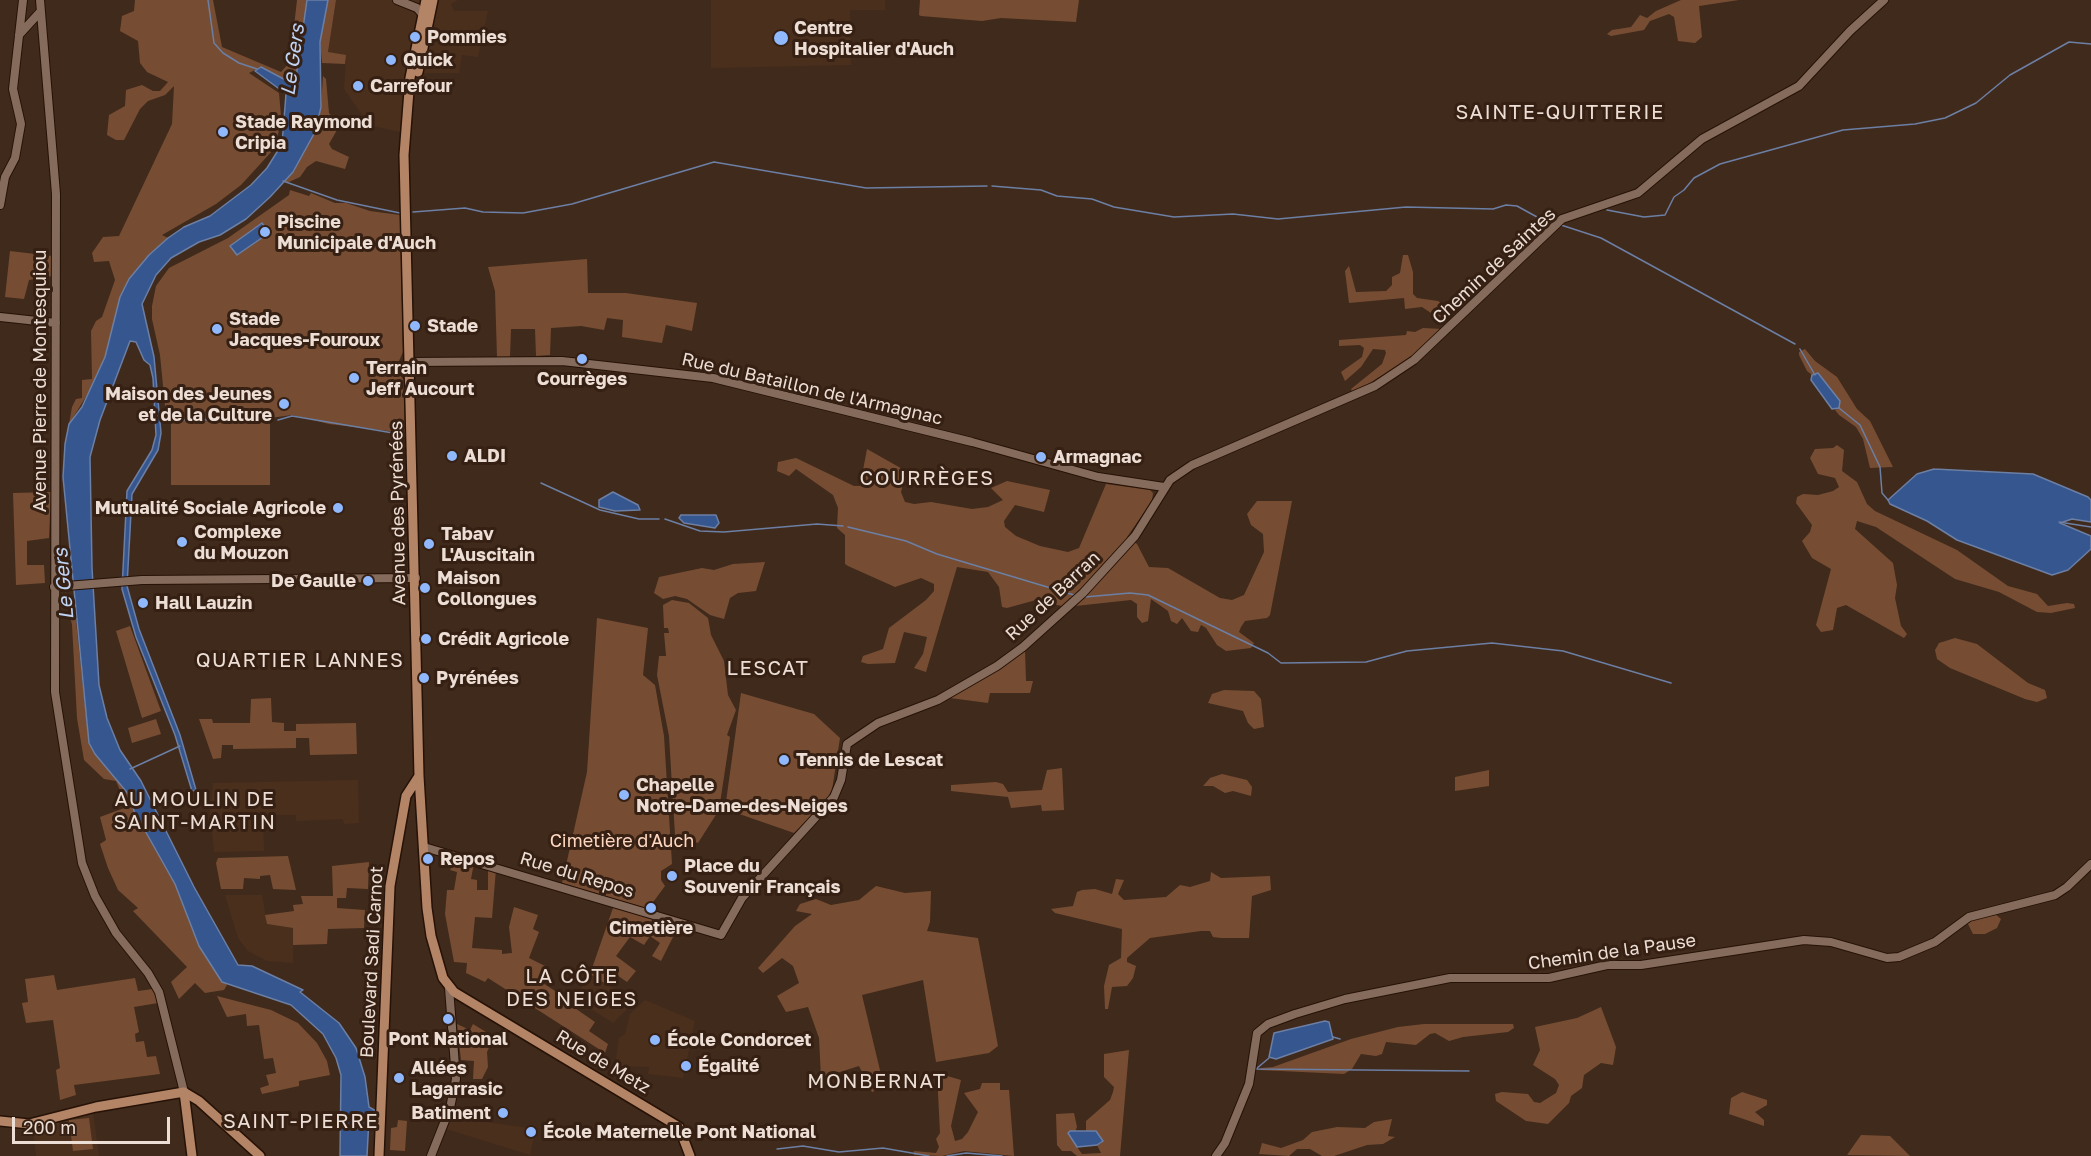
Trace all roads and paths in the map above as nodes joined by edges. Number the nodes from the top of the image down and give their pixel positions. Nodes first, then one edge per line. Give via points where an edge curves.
1 (22, 0) edge
2 (39, 0) edge
3 (398, 0) edge
4 (1884, 0) edge
5 (426, 1) edge
6 (40, 12) junction
7 (423, 15) junction
8 (19, 36) junction
9 (409, 100) junction
10 (0, 206) edge
11 (0, 317) edge
12 (56, 323) junction
13 (411, 362) junction
14 (1164, 487) junction
15 (416, 578) junction
16 (54, 587) junction
17 (419, 776) junction
18 (424, 847) junction
19 (2091, 864) edge
20 (721, 935) joint
21 (449, 988) junction
22 (184, 1092) junction
23 (197, 1099) junction
24 (185, 1110) junction
25 (0, 1121) edge
26 (192, 1156) edge
27 (261, 1156) edge
28 (379, 1156) edge
29 (431, 1156) edge
30 (690, 1156) edge
31 (1216, 1156) edge

1 - 8 street
2 - 6 street, Avenue Pierre de Montesquiou
3 - 7 street
4 - 14 street, Chemin de Saintes via 1799,86 1702,139 1638,193 1562,219 1414,360 1375,386 1192,465
5 - 7 main road
5 - 9 main road via 417,78
6 - 8 street
6 - 12 street, Avenue Pierre de Montesquiou via 55,160
7 - 9 main road
8 - 10 street via 14,89 20,119 15,158 5,177
9 - 13 main road, Avenue des Pyrénées via 404,155
11 - 12 street
12 - 16 street, Avenue Pierre de Montesquiou
13 - 14 street, Rue du Bataillon de l'Armagnac via 562,361 704,376 1098,477
13 - 15 main road, Avenue des Pyrénées
14 - 20 street, Rue de Barran via 1135,536 1083,593 1023,647 938,700 878,723 847,744 839,788 829,805 742,898
15 - 16 street via 133,580
15 - 17 main road, Avenue des Pyrénées
16 - 22 street, Avenue Pierre de Montesquiou via 55,692 76,839 91,886 116,933 159,992
17 - 18 main road
17 - 28 main road, Boulevard Sadi Carnot via 406,796 390,886
18 - 20 street, Rue du Repos
18 - 21 main road via 428,921 440,971
19 - 31 street, Chemin de la Pause via 2055,895 1969,917 1935,942 1899,957 1887,958 1831,942 1804,940 1641,965 1598,966 1549,978 1450,978 1345,999 1260,1028 1248,1086
21 - 29 street via 456,1079
21 - 30 main road, Rue de Metz via 679,1126
22 - 23 main road
22 - 24 main road
22 - 25 main road via 29,1124
23 - 24 main road
23 - 27 main road
24 - 26 main road

